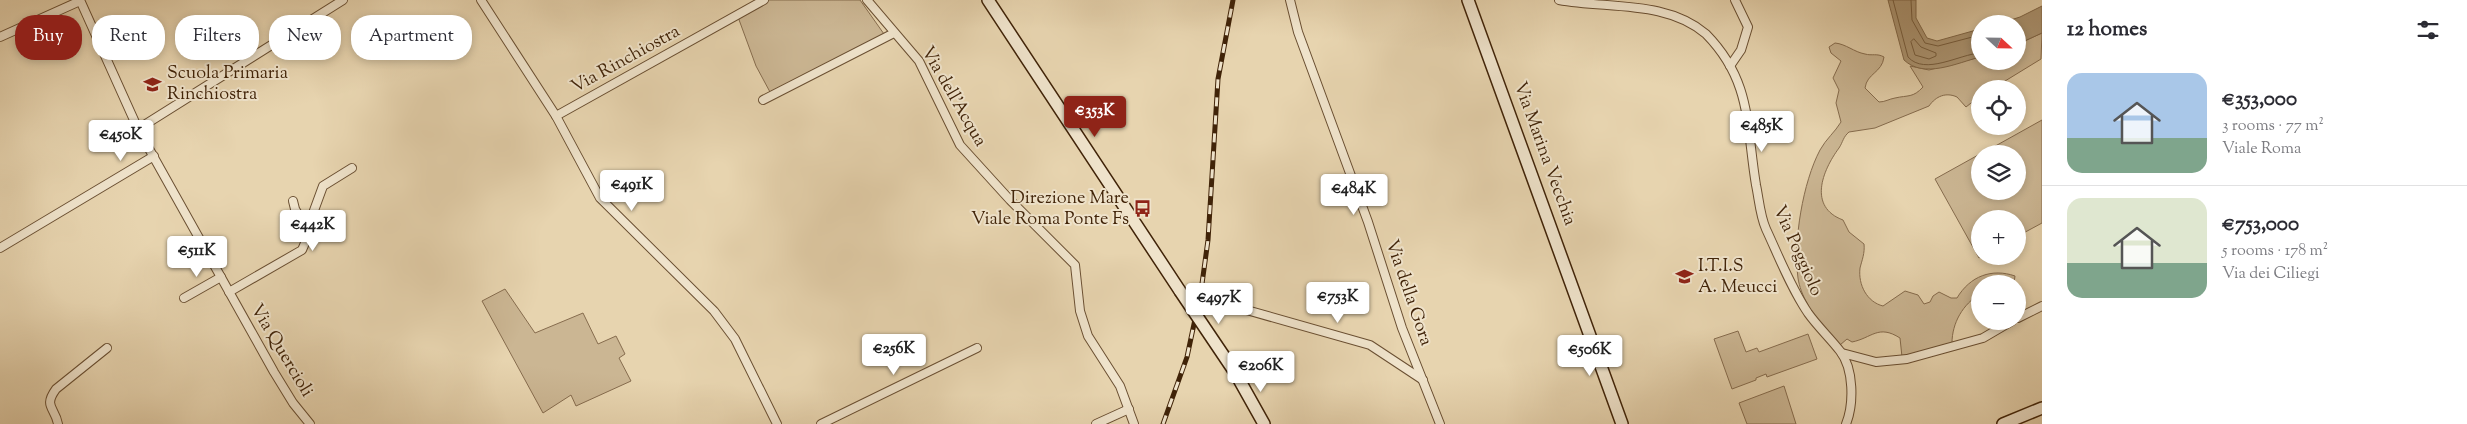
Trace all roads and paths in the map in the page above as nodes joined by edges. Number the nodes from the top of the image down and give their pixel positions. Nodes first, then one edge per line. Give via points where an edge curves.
1 (80, 0) edge
2 (343, 0) edge
3 (481, 0) edge
4 (764, 0) edge
5 (867, 0) edge
6 (988, 0) edge
7 (1290, 0) edge
8 (1468, 0) edge
9 (1558, 0) edge
10 (1736, 0) edge
11 (894, 33) junction
12 (0, 37) edge
13 (1730, 66) junction
14 (763, 100) dead end
15 (556, 116) junction
16 (138, 129) junction
17 (154, 156) junction
18 (352, 168) dead end
19 (293, 202) dead end
20 (310, 233) junction
21 (0, 248) edge
22 (221, 277) junction
23 (229, 292) junction
24 (184, 298) dead end
25 (1236, 306) dead end
26 (2042, 306) edge
27 (2026, 314) edge
28 (1586, 321) junction
29 (1997, 330) edge
30 (107, 348) dead end
31 (977, 348) dead end
32 (1842, 353) junction
33 (1423, 380) junction
34 (1129, 409) junction
35 (2036, 410) edge
36 (2005, 423) edge
37 (58, 424) edge
38 (310, 424) edge
39 (777, 424) edge
40 (821, 424) edge
41 (1096, 424) edge
42 (1134, 424) edge
43 (1264, 424) edge
44 (1440, 424) edge
45 (1622, 424) edge
46 (1628, 424) edge
47 (1846, 424) edge
48 (2021, 424) edge

1 - 12 street
1 - 16 street, Via Quercioli
2 - 16 street
3 - 15 street
4 - 15 street, Via Rinchiostra
5 - 11 street, Via dell'Acqua
6 - 43 main road, bridge via 1236,374
7 - 33 street, Via della Gora via 1298,32
8 - 28 main road, Via Marina Vecchia
9 - 13 street, Via Poggiolo via 1631,4 1665,10 1691,22 1706,34
10 - 13 street via 1748,27 1741,50
11 - 14 street
11 - 34 street, Via dell'Acqua via 920,62 960,145 1075,264 1080,311 1088,336 1120,386
13 - 32 street, Via Poggiolo via 1746,105 1765,226 1808,313
15 - 39 street via 600,198 678,272 735,339
16 - 17 street, Via Quercioli
17 - 21 street
17 - 22 street, Via Quercioli
18 - 20 street, Via Quercioli via 323,186 312,216 314,222
19 - 20 street
20 - 23 street, Via Quercioli via 302,250
22 - 23 street, Via Quercioli
22 - 24 street
23 - 38 street, Via Quercioli via 283,387
25 - 33 street via 1370,345
26 - 27 street
28 - 45 main road, Via Marina Vecchia
28 - 46 main road, Via Marina Vecchia
29 - 32 street via 1983,338 1907,359 1876,362
30 - 37 street via 50,398 49,404
31 - 40 street
32 - 47 street, Via Poggiolo via 1850,386 1850,410
33 - 44 street, Via della Gora
34 - 41 street
34 - 42 street, Via dell'Acqua
35 - 36 main road
35 - 48 main road

